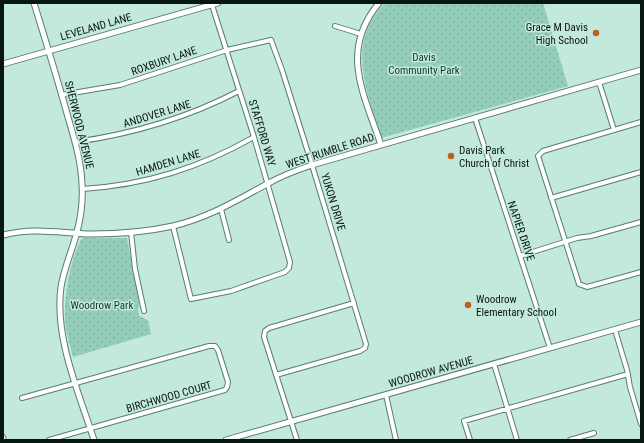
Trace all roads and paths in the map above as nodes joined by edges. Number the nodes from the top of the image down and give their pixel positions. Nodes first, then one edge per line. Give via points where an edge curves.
1 (34, 3) edge
2 (379, 3) edge
3 (215, 4) edge
4 (335, 26) dead end
5 (361, 34) junction
6 (271, 40) joint
7 (227, 50) junction
8 (49, 51) junction
9 (3, 64) edge
10 (641, 70) edge
11 (599, 82) junction
12 (239, 91) junction
13 (62, 95) junction
14 (475, 118) junction
15 (641, 122) edge
16 (614, 130) junction
17 (254, 137) junction
18 (75, 142) junction
19 (381, 145) junction
20 (312, 165) junction
21 (641, 172) edge
22 (268, 184) junction
23 (82, 189) junction
24 (551, 198) junction
25 (221, 209) junction
26 (641, 222) edge
27 (173, 226) junction
28 (131, 232) junction
29 (77, 233) junction
30 (3, 235) edge
31 (229, 240) dead end
32 (565, 242) junction
33 (520, 256) junction
34 (641, 272) edge
35 (354, 303) junction
36 (144, 311) dead end
37 (641, 322) edge
38 (614, 330) junction
39 (550, 348) junction
40 (494, 364) junction
41 (628, 374) junction
42 (276, 375) junction
43 (76, 383) junction
44 (386, 395) junction
45 (22, 398) dead end
46 (507, 409) junction
47 (291, 422) junction
48 (641, 424) edge
49 (90, 428) junction
50 (594, 433) dead end
51 (238, 438) edge
52 (49, 440) edge
53 (94, 440) edge
54 (226, 440) edge
55 (296, 440) edge
56 (396, 440) edge
57 (470, 440) edge
58 (517, 440) edge
59 (570, 440) edge

1 - 8 street, SHERWOOD AVENUE
2 - 5 street
3 - 7 street, STAFFORD WAY
3 - 8 street, LEVELAND LANE
4 - 5 street
5 - 19 street via 357,55 358,73
6 - 7 street, ROXBURY LANE
6 - 20 street, YUKON DRIVE
7 - 12 street, STAFFORD WAY
7 - 13 street, ROXBURY LANE via 120,85
8 - 9 street, LEVELAND LANE
8 - 13 street, SHERWOOD AVENUE
10 - 11 street, WEST RUMBLE ROAD
11 - 14 street, WEST RUMBLE ROAD
11 - 16 street
12 - 17 street, STAFFORD WAY
12 - 18 street, ANDOVER LANE via 190,114 151,127
13 - 18 street, SHERWOOD AVENUE
14 - 19 street, WEST RUMBLE ROAD
14 - 33 street, NAPIER DRIVE
15 - 16 street
16 - 24 street via 543,150 539,154 538,158
17 - 22 street, STAFFORD WAY
17 - 23 street, HAMDEN LANE via 220,156 170,174 134,183
18 - 23 street, SHERWOOD AVENUE
19 - 20 street, WEST RUMBLE ROAD
20 - 22 street, WEST RUMBLE ROAD
20 - 35 street, YUKON DRIVE
21 - 24 street
22 - 25 street, WEST RUMBLE ROAD
22 - 27 street, STAFFORD WAY via 290,262 285,272 249,286 191,299
23 - 29 street, SHERWOOD AVENUE
24 - 32 street
25 - 27 street, WEST RUMBLE ROAD via 202,218
25 - 31 street
26 - 32 street
27 - 28 street, WEST RUMBLE ROAD
28 - 29 street, WEST RUMBLE ROAD
28 - 36 street via 135,269
29 - 30 street, WEST RUMBLE ROAD via 34,230
29 - 43 street, SHERWOOD AVENUE via 64,274 60,307 63,337
32 - 33 street
32 - 34 street via 582,286 587,287
33 - 39 street, NAPIER DRIVE
35 - 42 street via 265,331 264,337
35 - 42 street, YUKON DRIVE via 366,342 365,348
37 - 38 street, WOODROW AVENUE
38 - 39 street, WOODROW AVENUE
38 - 41 street
39 - 40 street, WOODROW AVENUE
40 - 44 street, WOODROW AVENUE
40 - 46 street
41 - 46 street
41 - 48 street
42 - 47 street
43 - 45 street
43 - 49 street, SHERWOOD AVENUE
43 - 49 street, BIRCHWOOD COURT via 209,346 215,346 218,350 228,382 225,390
44 - 47 street, WOODROW AVENUE
44 - 56 street
46 - 57 street via 464,422
46 - 58 street
47 - 51 street, WOODROW AVENUE
47 - 55 street
49 - 52 street, BIRCHWOOD COURT
49 - 53 street, SHERWOOD AVENUE
50 - 59 street
51 - 54 street, WOODROW AVENUE

